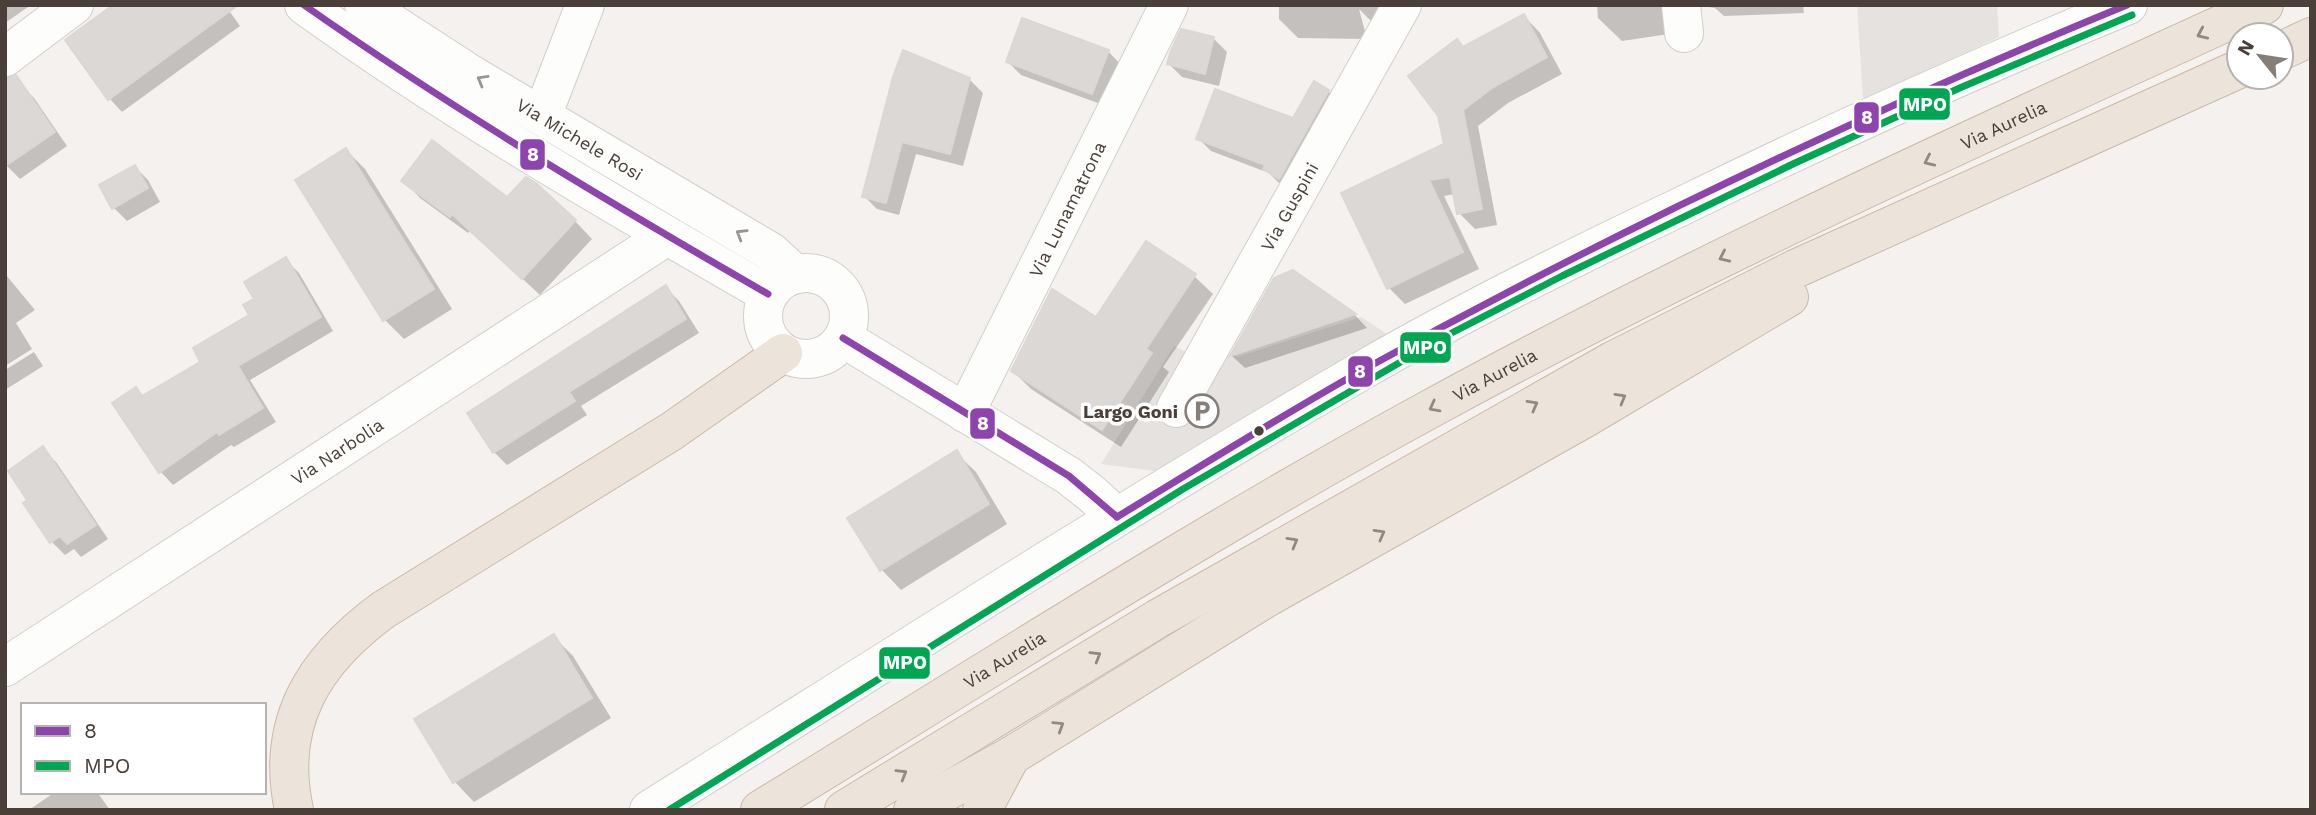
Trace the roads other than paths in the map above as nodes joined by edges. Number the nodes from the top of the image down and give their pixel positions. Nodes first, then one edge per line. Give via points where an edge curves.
1 (74, 5) edge
2 (304, 5) edge
3 (364, 5) edge
4 (585, 5) edge
5 (1169, 5) edge
6 (1402, 5) edge
7 (2128, 5) edge
8 (2264, 5) edge
9 (2311, 37) edge
10 (2295, 44) edge
11 (5, 57) edge
12 (2225, 75) edge
13 (542, 116) junction
14 (2058, 149) junction
15 (667, 236) junction
16 (782, 284) junction
17 (843, 338) junction
18 (783, 353) junction
19 (1176, 408) dead end
20 (965, 413) junction
21 (1117, 517) junction
22 (5, 667) edge
23 (1011, 756) junction
24 (294, 810) edge
25 (649, 810) edge
26 (760, 810) edge
27 (844, 810) edge
28 (914, 810) edge
29 (982, 810) edge

1 - 11 street
2 - 15 street via 454,108
13 -> 3 street, Via Michele Rosi
4 - 13 street
5 - 20 street, Via Lunamatrona
6 - 19 street, Via Guspini
7 - 21 street via 2006,55 1844,111 1722,179 1537,267
8 -> 26 highway, Via Aurelia via 1717,261 1473,386 1169,559
9 - 10 highway
12 - 14 highway
16 -> 13 street, Via Michele Rosi via 771,252
23 -> 14 highway via 1268,597 1619,399 1822,277
27 -> 14 highway via 1157,619 1614,360 1795,269
15 - 16 street
15 - 22 street, Via Narbolia
16 - 17 street via 816,275 835,284 849,310
16 - 18 street via 764,307 762,320 766,334
17 - 18 street via 823,356 796,359
17 - 20 street
18 - 24 highway via 672,431 383,610 335,650 299,714 288,763
20 - 21 street via 1069,476
21 - 25 street
23 - 28 highway
23 - 29 highway

